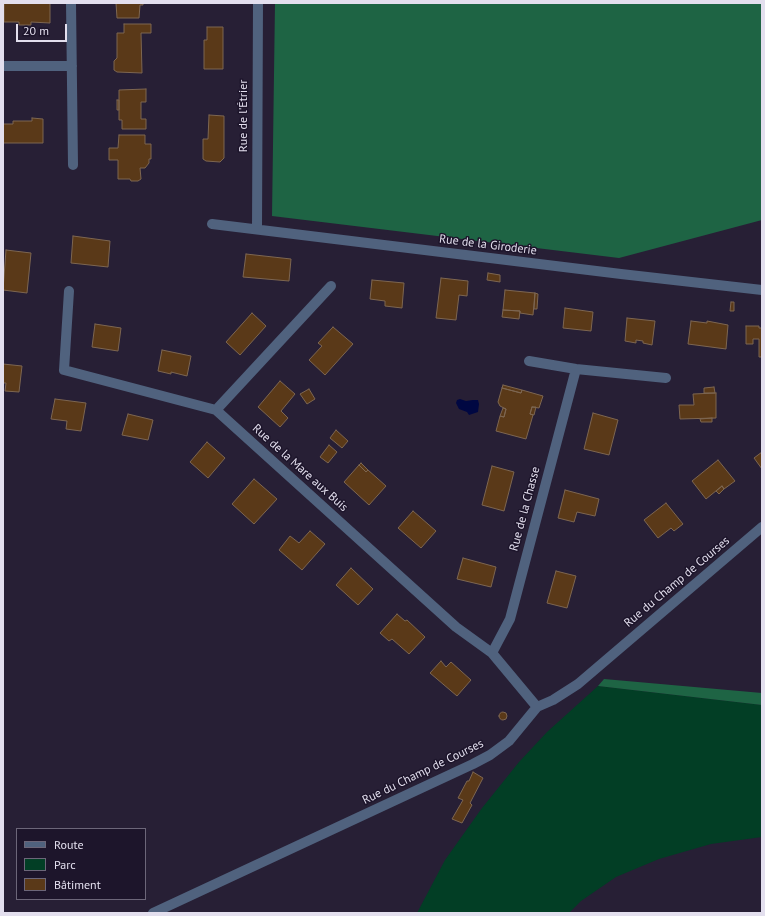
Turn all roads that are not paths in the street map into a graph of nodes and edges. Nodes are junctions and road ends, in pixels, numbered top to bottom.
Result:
1 (71, 3) edge
2 (258, 3) edge
3 (3, 66) edge
4 (72, 66) junction
5 (73, 165) dead end
6 (212, 224) dead end
7 (257, 228) junction
8 (331, 286) dead end
9 (762, 290) edge
10 (69, 291) dead end
11 (529, 361) dead end
12 (576, 369) junction
13 (666, 378) dead end
14 (216, 410) junction
15 (762, 527) edge
16 (492, 653) junction
17 (537, 707) junction
18 (153, 913) edge

1 - 4 street
2 - 7 street, Rue de l'Étrier
3 - 4 street
4 - 5 street
6 - 7 street, Rue de la Giroderie
7 - 9 street, Rue de la Giroderie
8 - 14 street
10 - 14 street, Rue de la Mare aux Buis
11 - 12 street
12 - 13 street
12 - 16 street, Rue de la Chasse
14 - 16 street, Rue de la Mare aux Buis
15 - 17 street, Rue du Champ de Courses
16 - 17 street, Rue de la Mare aux Buis
17 - 18 street, Rue du Champ de Courses

